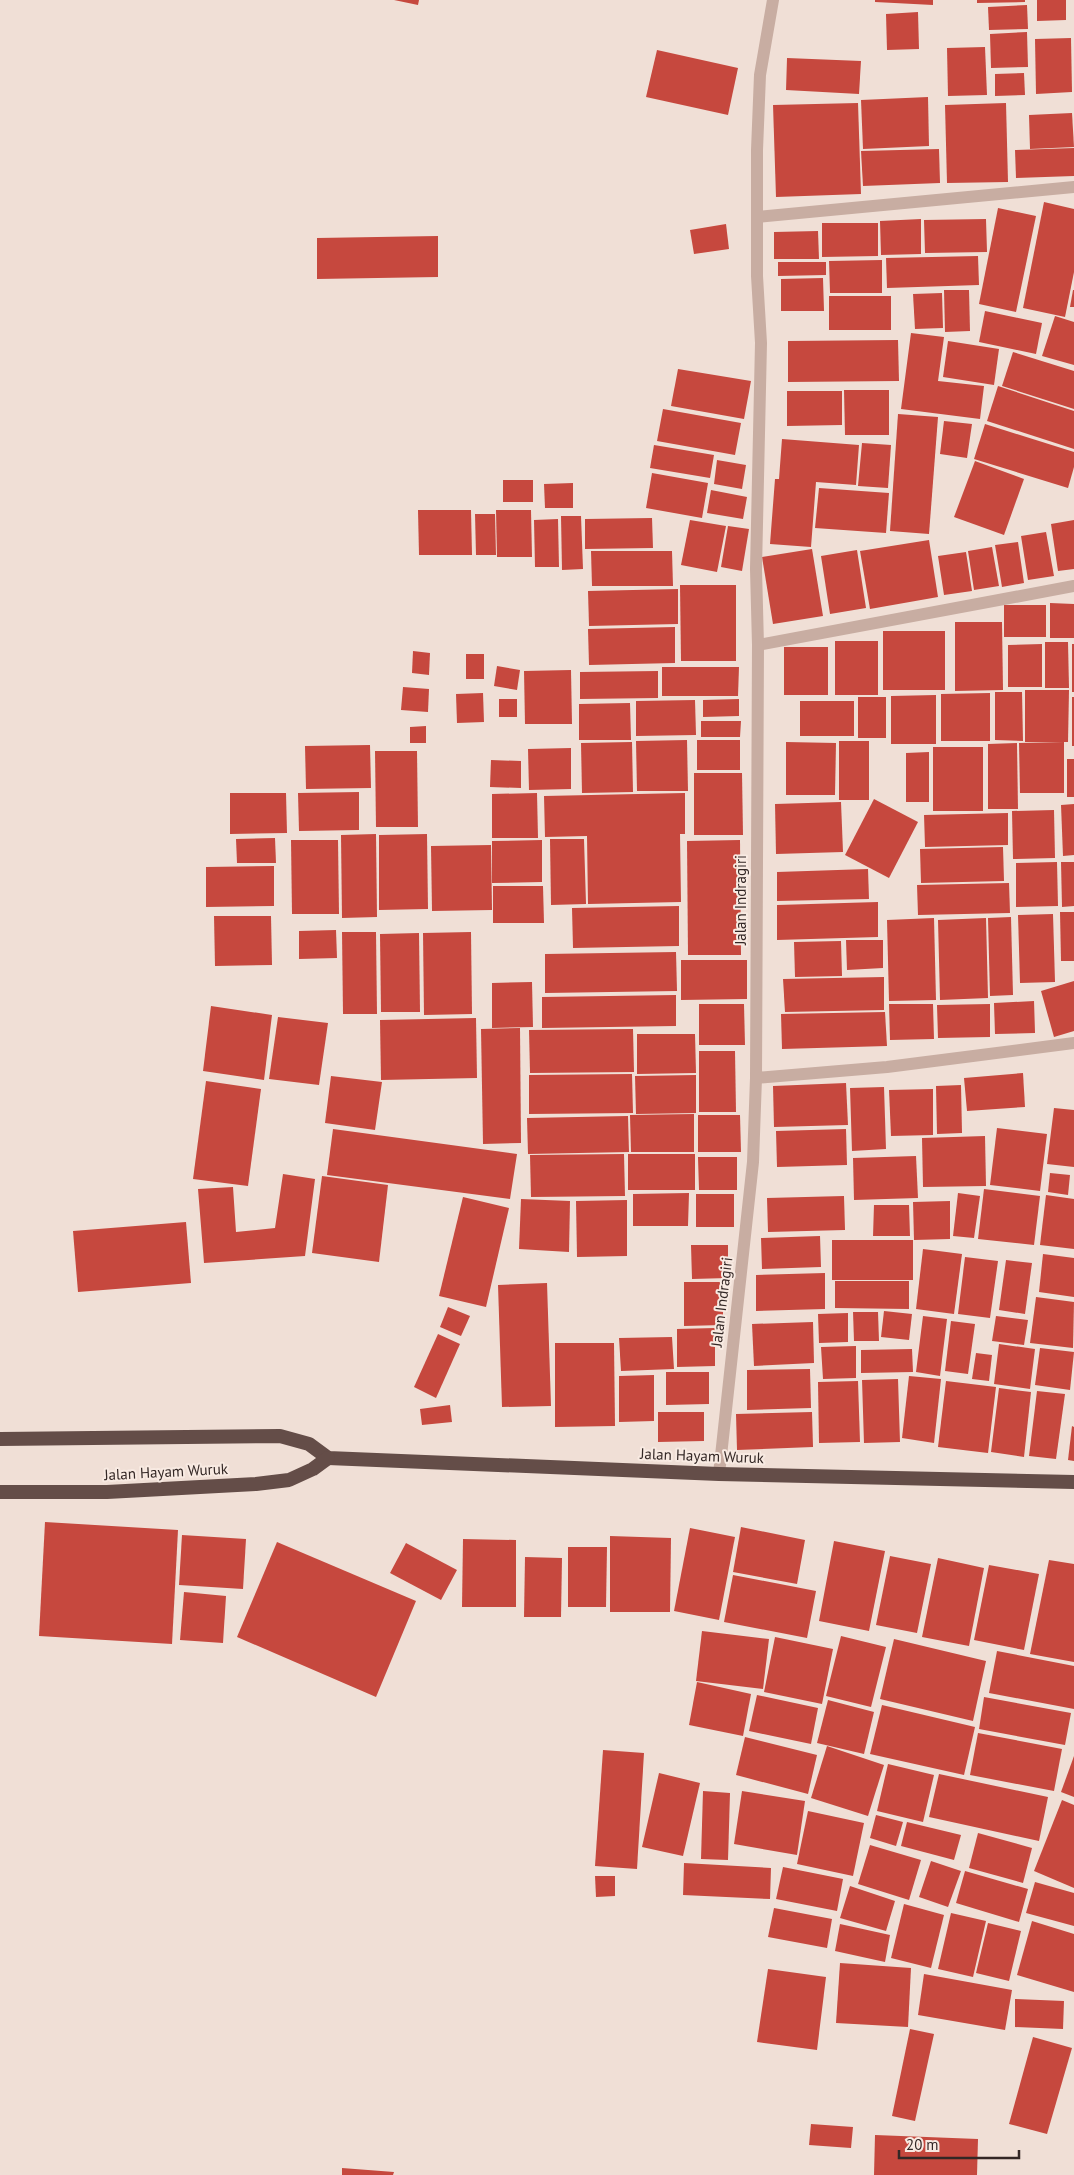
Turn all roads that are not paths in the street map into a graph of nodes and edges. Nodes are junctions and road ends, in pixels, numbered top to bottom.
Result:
1 (773, 0) edge
2 (1074, 187) edge
3 (757, 217) junction
4 (1074, 586) edge
5 (758, 645) junction
6 (1074, 1043) edge
7 (756, 1078) junction
8 (0, 1439) edge
9 (328, 1458) junction
10 (719, 1474) junction
11 (1074, 1482) edge
12 (0, 1492) edge

1 - 3 street, Jalan Indragiri
2 - 3 street
3 - 5 street, Jalan Indragiri
4 - 5 street
5 - 7 street, Jalan Indragiri
6 - 7 street
7 - 10 street, Jalan Indragiri
8 - 9 highway
9 - 10 highway, Jalan Hayam Wuruk
9 - 12 highway, Jalan Hayam Wuruk
10 - 11 highway, Jalan Hayam Wuruk

